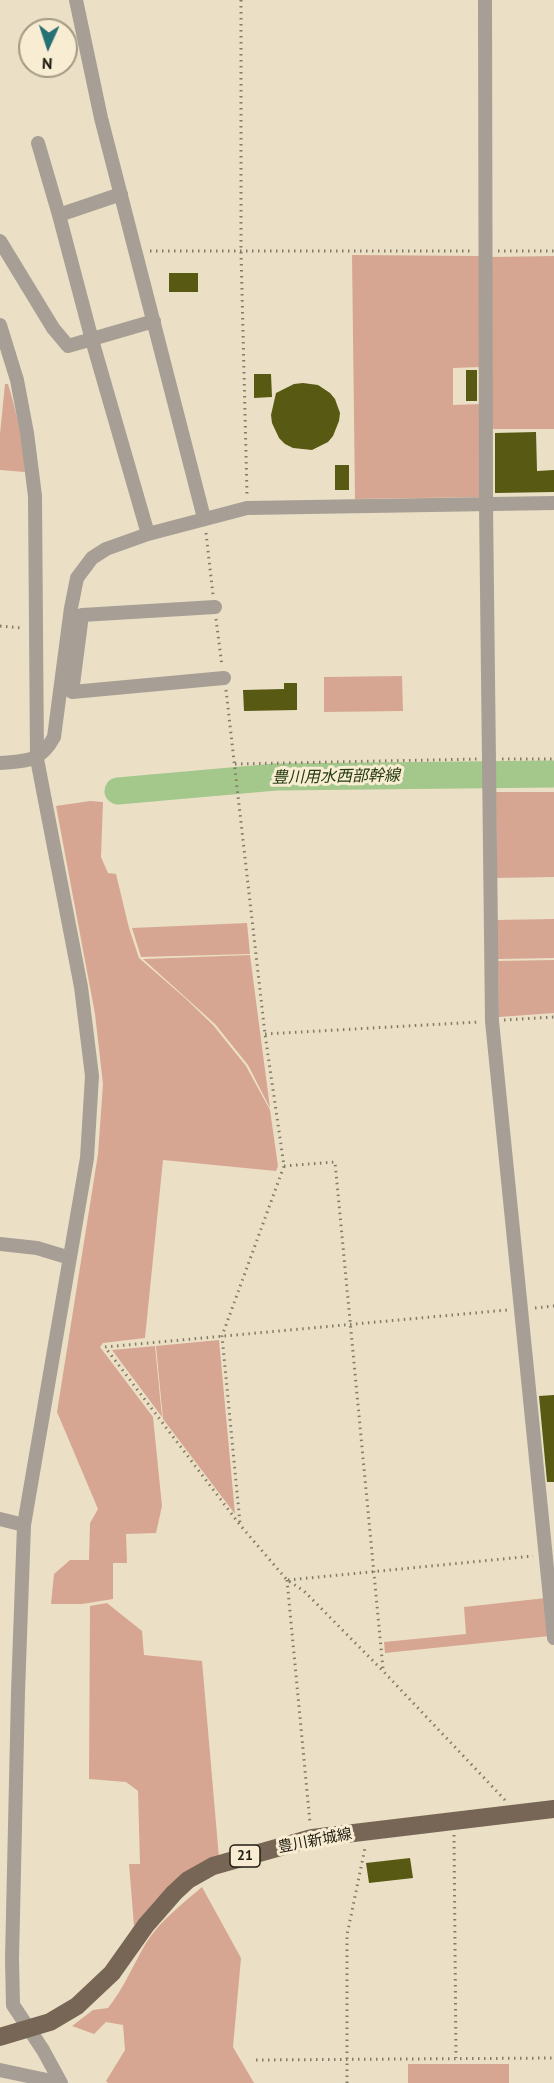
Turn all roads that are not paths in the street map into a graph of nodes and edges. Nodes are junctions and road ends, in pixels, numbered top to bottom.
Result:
1 (76, 0) edge
2 (485, 0) edge
3 (38, 143) dead end
4 (121, 195) junction
5 (59, 215) junction
6 (0, 241) edge
7 (154, 321) junction
8 (0, 325) edge
9 (92, 340) junction
10 (554, 503) edge
11 (486, 504) junction
12 (204, 518) junction
13 (148, 534) junction
14 (214, 607) road end
15 (224, 678) road end
16 (37, 759) junction
17 (0, 763) edge
18 (0, 1244) edge
19 (70, 1258) junction
20 (0, 1519) edge
21 (24, 1525) junction
22 (554, 1638) edge
23 (554, 1809) edge
24 (27, 2028) junction
25 (0, 2037) edge
26 (0, 2070) edge
27 (61, 2083) edge

1 - 4 street
2 - 11 street
3 - 5 street
4 - 5 street
4 - 7 street
5 - 9 street
6 - 9 street
7 - 9 street
7 - 12 street
8 - 16 street
9 - 13 street
10 - 11 street
11 - 12 street
11 - 22 street
12 - 13 street
13 - 16 street
14 - 15 street
16 - 17 street
16 - 19 street
18 - 19 street
19 - 21 street
20 - 21 street
21 - 24 street
23 - 24 main road, 豊川新城線 / 21
24 - 25 main road, 豊川新城線 / 21
24 - 27 street
26 - 27 street

